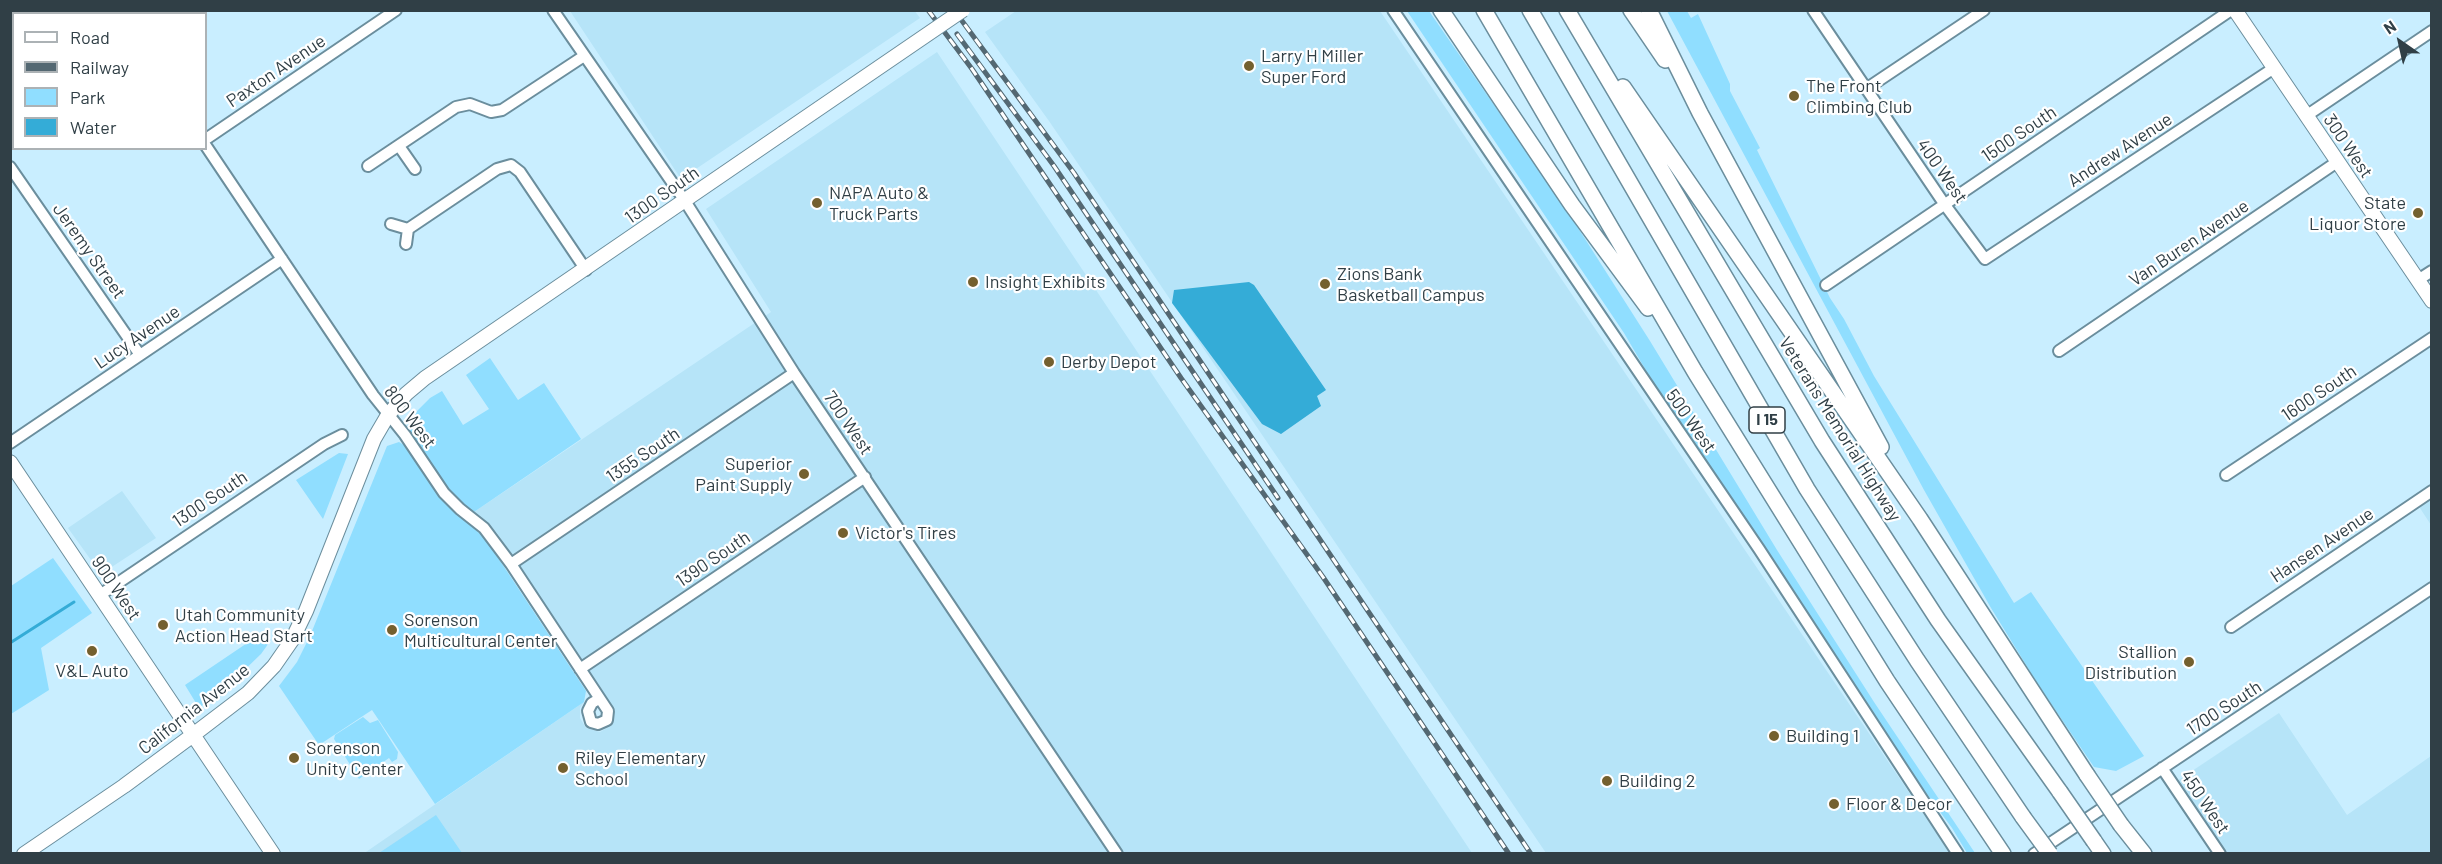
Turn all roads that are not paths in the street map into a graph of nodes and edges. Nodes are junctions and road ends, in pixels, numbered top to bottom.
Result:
1 (396, 10) edge
2 (554, 10) edge
3 (963, 10) edge
4 (1394, 10) edge
5 (1441, 10) edge
6 (1484, 10) edge
7 (1530, 10) edge
8 (1569, 10) edge
9 (1631, 10) edge
10 (1649, 10) edge
11 (1813, 10) edge
12 (1984, 10) edge
13 (2233, 10) edge
14 (2432, 32) edge
15 (584, 56) junction
16 (2274, 68) junction
17 (1866, 89) junction
18 (1700, 113) junction
19 (2306, 116) junction
20 (207, 138) edge
21 (399, 146) junction
22 (207, 147) edge
23 (2337, 162) junction
24 (368, 166) dead end
25 (10, 167) edge
26 (415, 169) dead end
27 (685, 201) junction
28 (1945, 205) junction
29 (391, 224) dead end
30 (408, 229) junction
31 (406, 244) dead end
32 (282, 259) junction
33 (1985, 259) joint
34 (586, 270) junction
35 (2432, 271) edge
36 (2418, 280) junction
37 (1826, 285) dead end
38 (2432, 301) edge
39 (2432, 338) edge
40 (2059, 351) dead end
41 (140, 355) junction
42 (1695, 372) junction
43 (794, 373) junction
44 (388, 415) junction
45 (342, 435) dead end
46 (10, 443) edge
47 (10, 462) edge
48 (2226, 475) dead end
49 (865, 477) junction
50 (2432, 491) edge
51 (1920, 519) junction
52 (511, 564) junction
53 (2432, 588) edge
54 (100, 595) junction
55 (2231, 627) dead end
56 (580, 669) junction
57 (599, 699) dead end
58 (193, 735) junction
59 (2162, 768) junction
60 (2099, 847) edge
61 (24, 854) edge
62 (273, 854) edge
63 (1117, 854) edge
64 (1958, 854) edge
65 (2003, 854) edge
66 (2034, 854) edge
67 (2050, 854) edge
68 (2144, 854) edge
69 (2220, 854) edge

1 - 20 street, Paxton Avenue
2 - 15 street, 700 West
3 - 27 main road, 1300 South, bridge
4 - 64 street, 500 West
5 - 42 highway
6 - 42 highway
7 - 67 highway, I 15, bridge
8 - 51 highway
8 - 60 highway, Veterans Memorial Highway / I 15, bridge
9 - 18 highway
10 - 18 highway
11 - 17 street, 400 West
12 - 17 street
13 - 16 main road, 300 West
13 - 28 street, 1500 South
14 - 19 street
15 - 21 street
15 - 27 street, 700 West
16 - 19 main road, 300 West
16 - 33 street, Andrew Avenue
17 - 28 street, 400 West
18 - 51 highway
19 - 23 main road, 300 West
21 - 24 street
21 - 26 street
22 - 32 street, 800 West
23 - 36 main road, 300 West
23 - 40 street, Van Buren Avenue
25 - 41 street, Jeremy Street
27 - 34 main road, 1300 South
27 - 43 street, 700 West
28 - 33 street, 400 West
28 - 37 street, 1500 South
29 - 30 street
30 - 31 street
30 - 34 street
32 - 41 street, Lucy Avenue
32 - 44 street, 800 West
34 - 44 main road, 1300 South
35 - 36 street
36 - 38 main road, 300 West
39 - 48 street, 1600 South
41 - 46 street, Lucy Avenue
42 - 65 highway
43 - 49 street, 700 West
43 - 52 street, 1355 South
44 - 52 street, 800 West
44 - 58 main road, California Avenue
45 - 54 street, 1300 South
47 - 54 main road, 900 West
49 - 56 street, 1390 South
49 - 63 street, 700 West
50 - 55 street, Hansen Avenue
51 - 68 highway, bridge
52 - 56 street, 800 West
53 - 59 street, 1700 South
54 - 58 main road, 900 West
56 - 57 street, 800 West
58 - 61 main road, California Avenue
58 - 62 main road, 900 West
59 - 66 street, 1700 South
59 - 69 street, 450 West

